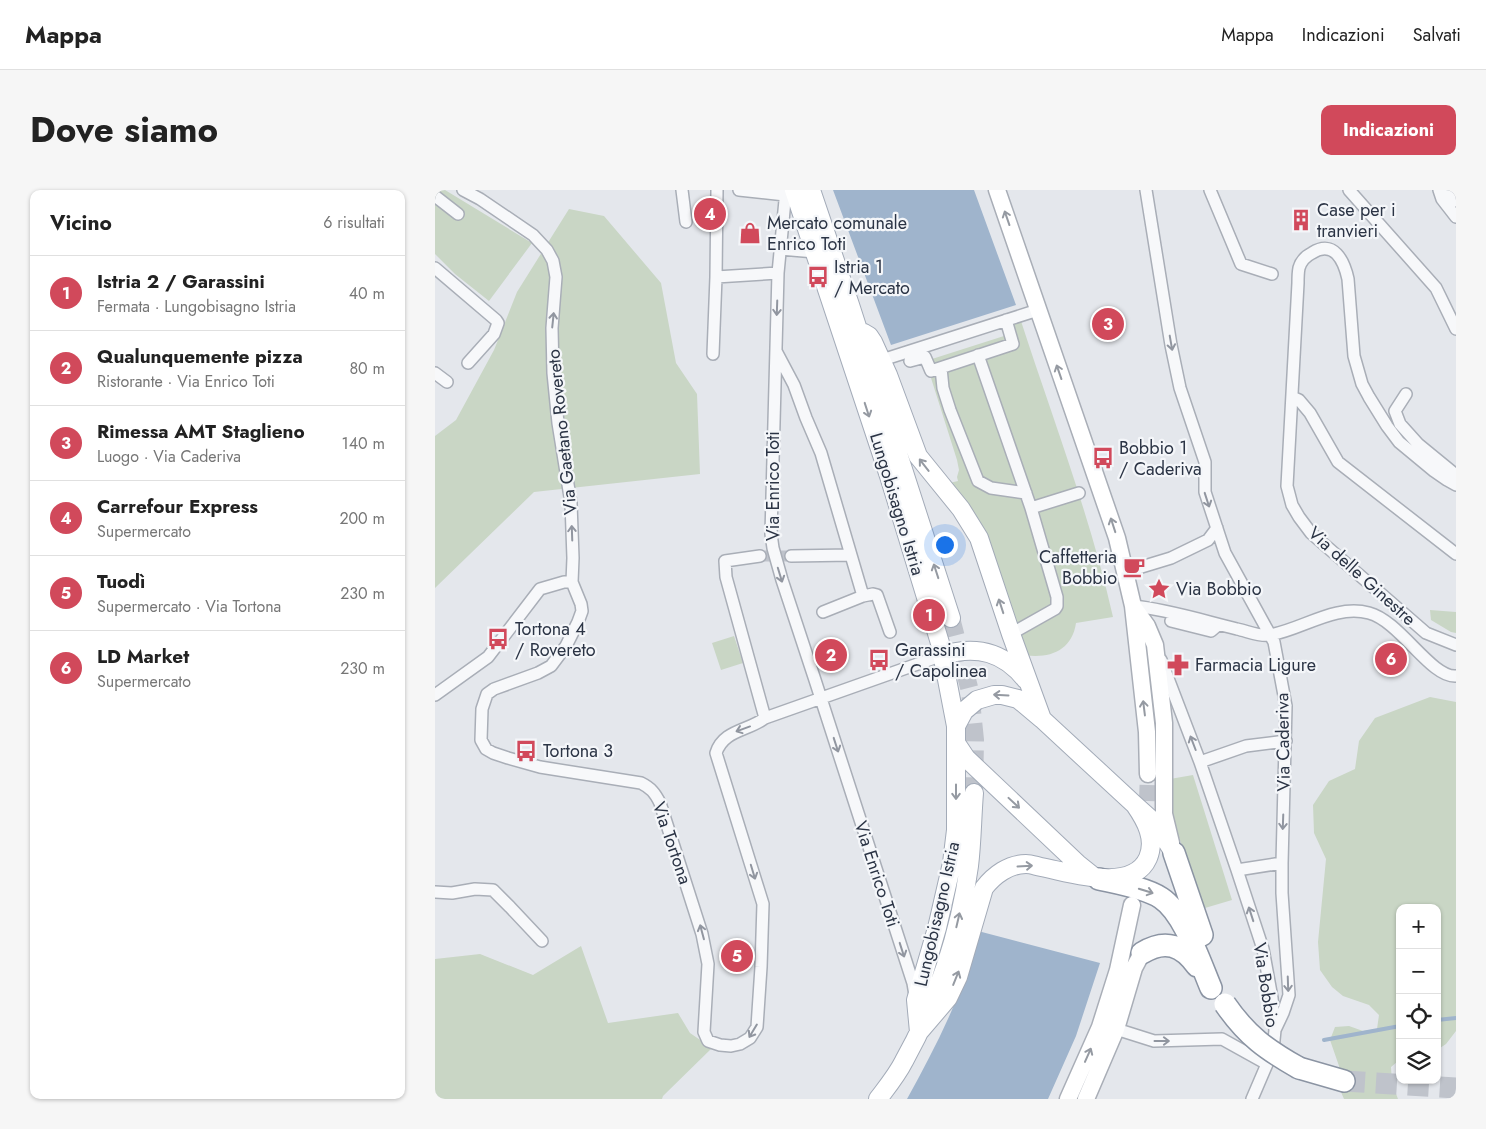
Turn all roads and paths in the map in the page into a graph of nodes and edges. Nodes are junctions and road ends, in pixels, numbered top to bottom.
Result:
1 (463, 190) edge
2 (682, 190) edge
3 (717, 190) edge
4 (739, 190) edge
5 (811, 190) edge
6 (997, 190) edge
7 (1146, 190) edge
8 (1210, 190) edge
9 (1349, 190) edge
10 (1440, 190) edge
11 (788, 192) edge
12 (482, 194) edge
13 (435, 196) edge
14 (1456, 201) edge
15 (458, 214) dead end
16 (1456, 217) edge
17 (686, 222) dead end
18 (780, 249) junction
19 (815, 252) junction
20 (435, 268) edge
21 (778, 273) junction
22 (1272, 274) dead end
23 (716, 278) junction
24 (1038, 310) junction
25 (1006, 320) junction
26 (1456, 329) edge
27 (858, 332) junction
28 (775, 349) junction
29 (713, 354) dead end
30 (978, 355) junction
31 (882, 360) junction
32 (910, 361) dead end
33 (469, 363) dead end
34 (941, 368) junction
35 (435, 373) edge
36 (447, 382) dead end
37 (1406, 394) dead end
38 (1292, 397) junction
39 (1456, 475) edge
40 (1456, 484) edge
41 (1026, 493) junction
42 (1079, 493) dead end
43 (1031, 508) junction
44 (1217, 528) junction
45 (1456, 554) edge
46 (851, 555) junction
47 (760, 556) tunnel mouth
48 (791, 556) tunnel mouth
49 (1125, 572) junction
50 (572, 582) junction
51 (863, 596) junction
52 (1133, 606) junction
53 (823, 612) dead end
54 (951, 618) tunnel mouth
55 (1171, 621) dead end
56 (1218, 625) junction
57 (890, 632) dead end
58 (1016, 632) dead end
59 (1271, 635) junction
60 (1155, 644) junction
61 (1456, 644) edge
62 (943, 655) junction
63 (1456, 676) edge
64 (1029, 685) junction
65 (435, 695) edge
66 (821, 699) junction
67 (765, 718) junction
68 (1042, 718) junction
69 (956, 735) junction
70 (1285, 741) junction
71 (1200, 762) junction
72 (1148, 774) tunnel mouth
73 (974, 793) tunnel mouth
74 (1135, 805) junction
75 (1174, 854) junction
76 (1282, 863) junction
77 (1237, 870) junction
78 (1097, 878) junction
79 (435, 892) edge
80 (1132, 906) dead end
81 (542, 942) dead end
82 (1142, 953) joint
83 (1211, 988) junction
84 (916, 1000) junction
85 (1225, 1004) junction
86 (1115, 1029) junction
87 (1275, 1030) junction
88 (919, 1032) junction
89 (1267, 1064) junction
90 (1344, 1081) tunnel mouth
91 (878, 1099) edge
92 (1068, 1099) edge
93 (1086, 1099) edge
94 (1252, 1099) edge

1 - 12 street, Via Gaetano Rovereto
2 - 17 street
3 - 23 street
4 - 11 street
5 - 27 main road
24 -> 6 main road
7 -> 44 street, Via Caderiva
8 - 22 street
9 - 26 street
10 - 14 street
10 - 16 street
11 - 18 street, Via Enrico Toti
11 - 19 main road, Lungobisagno Istria
50 -> 12 street, Via Gaetano Rovereto
13 - 15 street
18 - 19 street
18 - 21 street, Via Enrico Toti
19 -> 62 main road, Lungobisagno Istria
20 - 33 street
21 - 23 street
21 -> 28 street, Via Enrico Toti
23 - 29 street
24 - 25 street
49 -> 24 main road
25 - 30 street
25 - 31 street
27 - 31 main road
54 -> 27 main road, Lungobisagno Istria
28 - 46 street
28 -> 66 street, Via Enrico Toti
30 - 34 street
30 - 41 street
64 -> 31 main road
32 - 34 street
34 - 41 street
35 - 36 street
37 - 39 street
38 - 40 street, Via delle Ginestre
38 - 45 street
38 - 61 street, Via delle Ginestre
41 - 43 street
42 - 43 street
43 - 58 street
44 - 49 street
44 - 59 street, Via Caderiva
46 - 48 street
46 - 51 street
47 - 67 street
49 - 52 main road
50 - 65 street
67 -> 50 street, Via Tortona
51 - 53 street
51 - 57 street
52 - 56 street
52 - 60 main road
72 -> 52 main road
55 - 56 street
56 - 59 street
59 - 63 street, Via delle Ginestre
59 - 70 street, Via Caderiva
71 -> 60 street, Via Bobbio
60 - 75 main road
62 - 64 main road
62 - 66 street, Via Tortona
62 - 69 main road, Lungobisagno Istria
64 - 68 main road
66 - 67 street, Via Tortona
66 -> 84 street, Via Enrico Toti
68 -> 69 main road
68 - 74 main road
69 -> 78 main road
69 -> 84 main road, Lungobisagno Istria
70 - 71 street
70 -> 76 street, Via Caderiva
71 - 77 street, Via Bobbio
88 -> 73 main road, Lungobisagno Istria
74 - 75 main road
74 - 78 main road
75 - 85 highway
76 - 77 street
76 -> 87 street, Via Caderiva
87 -> 77 street, Via Bobbio
78 -> 83 highway
88 -> 78 main road
79 - 81 street
92 -> 80 main road
82 - 83 highway
82 - 86 main road
83 - 85 highway
84 - 88 main road, Lungobisagno Istria
85 - 90 highway, bridge
86 -> 89 street
86 - 93 main road
87 - 89 street, Via Bobbio
88 - 91 main road, Lungobisagno Istria
89 - 94 street, Via Bobbio

